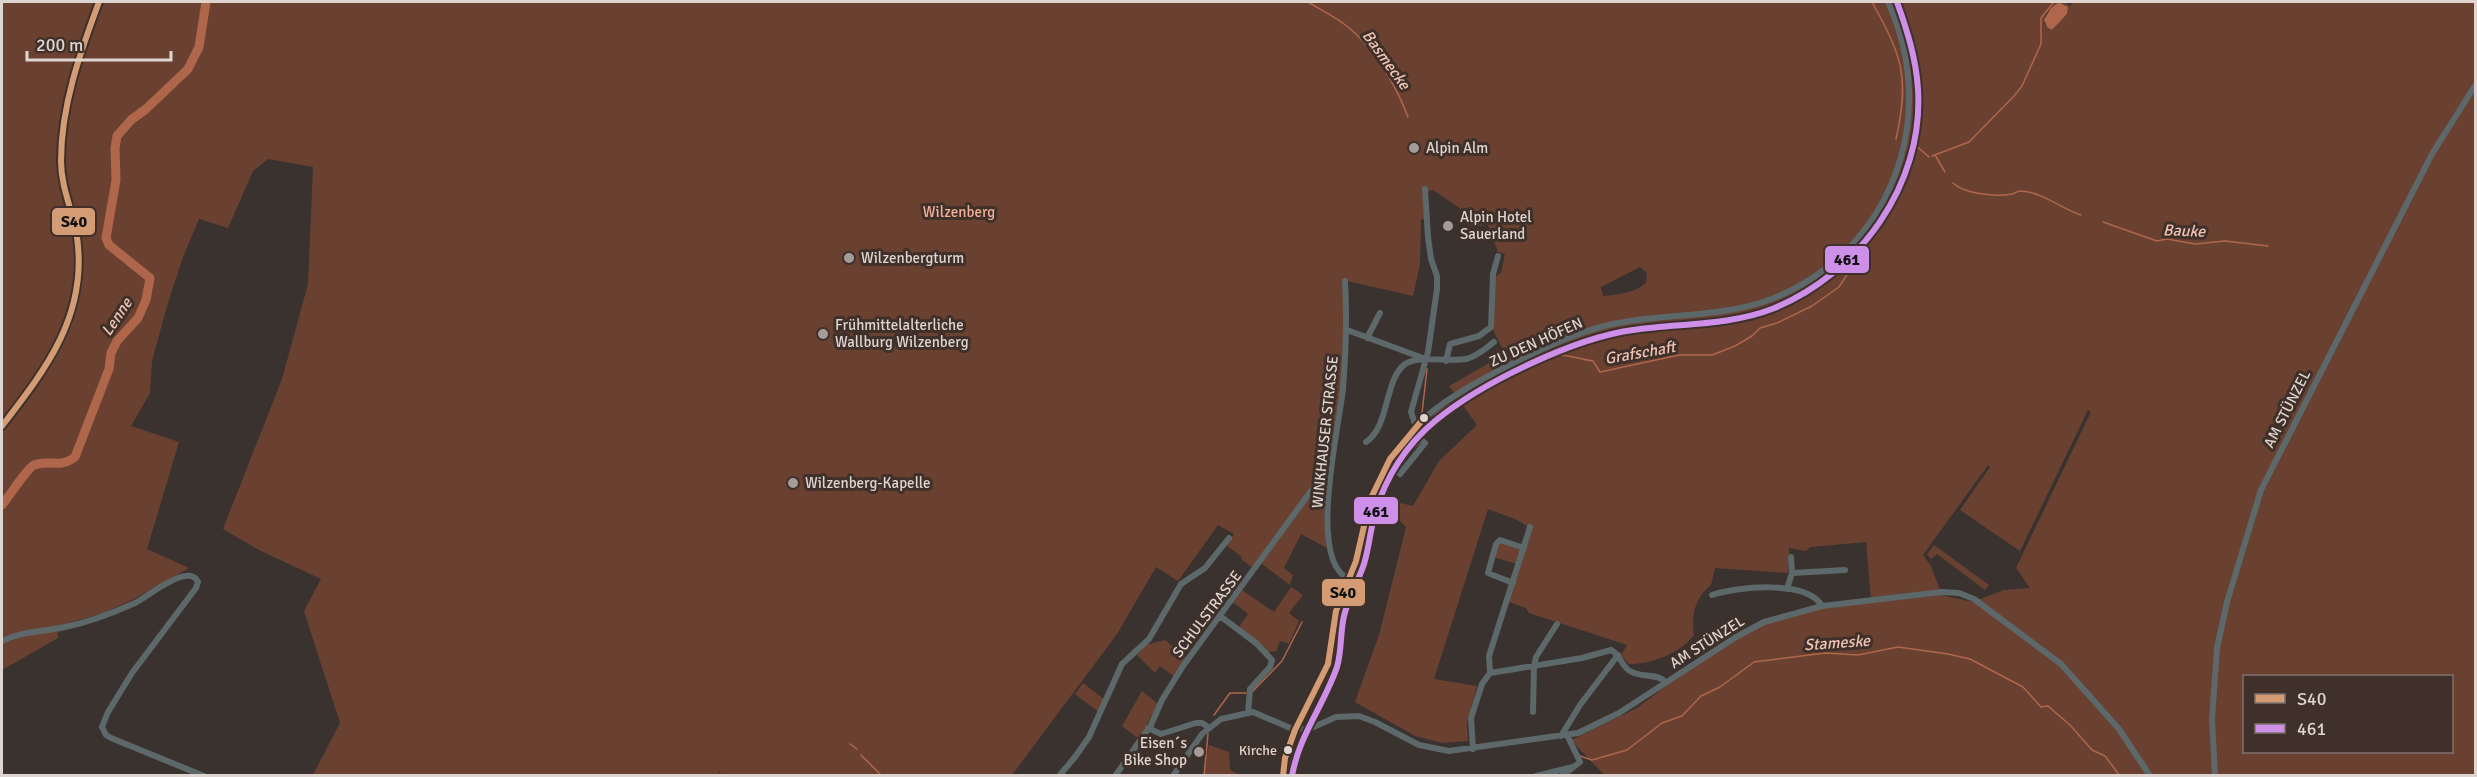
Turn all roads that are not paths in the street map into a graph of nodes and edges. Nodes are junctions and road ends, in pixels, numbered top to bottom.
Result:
1 (99, 2) edge
2 (1888, 2) edge
3 (2475, 84) edge
4 (1425, 189) dead end
5 (1498, 256) dead end
6 (1345, 281) dead end
7 (1380, 313) dead end
8 (1347, 330) junction
9 (1367, 338) junction
10 (1494, 342) dead end
11 (1426, 360) junction
12 (1446, 361) junction
13 (2, 426) edge
14 (1413, 429) junction
15 (1366, 442) dead end
16 (1400, 474) dead end
17 (1329, 476) junction
18 (1530, 527) dead end
19 (1229, 538) dead end
20 (1524, 548) junction
21 (1791, 556) dead end
22 (1845, 570) dead end
23 (1792, 573) junction
24 (1349, 579) junction
25 (1513, 583) junction
26 (1787, 589) junction
27 (1712, 595) dead end
28 (1822, 606) junction
29 (1220, 616) junction
30 (1557, 624) dead end
31 (2, 641) edge
32 (1618, 655) junction
33 (1534, 666) junction
34 (1490, 673) junction
35 (1666, 682) junction
36 (1533, 712) dead end
37 (1248, 713) junction
38 (1208, 727) junction
39 (1149, 728) junction
40 (1295, 729) junction
41 (1307, 730) junction
42 (1564, 735) junction
43 (1473, 749) junction
44 (1575, 766) junction
45 (204, 776) edge
46 (1059, 776) edge
47 (1115, 776) edge
48 (1173, 776) edge
49 (1283, 776) edge
50 (1290, 776) edge
51 (1536, 776) edge
52 (1562, 776) edge
53 (2150, 776) edge
54 (2215, 776) edge

1 - 13 main road
2 - 14 street, ZU DEN HÖFEN
3 - 54 street, AM STÜNZEL
4 - 11 street
5 - 12 street
6 - 8 street, WINKHAUSER STRASSE
7 - 9 street
8 - 9 street
8 - 17 street, WINKHAUSER STRASSE
9 - 11 street
10 - 12 street
11 - 12 street
11 - 14 street
11 - 15 street
14 - 16 street
14 - 24 street, ZU DEN HÖFEN
17 - 24 street, WINKHAUSER STRASSE
17 - 29 street, SCHULSTRASSE
18 - 20 street
19 - 46 street
20 - 25 street
20 - 25 street
21 - 23 street
22 - 23 street
23 - 26 street
24 - 40 street, ZU DEN HÖFEN
25 - 34 street
26 - 27 street
26 - 28 street
28 - 35 street, AM STÜNZEL
28 - 53 street, AM STÜNZEL
29 - 37 street
29 - 39 street, SCHULSTRASSE
30 - 33 street
31 - 45 street
32 - 33 street
32 - 35 street
32 - 42 street
33 - 34 street
33 - 36 street
34 - 43 street
35 - 42 street, AM STÜNZEL
37 - 38 street
37 - 40 street
38 - 39 street
38 - 48 street
39 - 47 street, SCHULSTRASSE
40 - 41 street
40 - 49 street, ZU DEN HÖFEN
41 - 43 street, AM STÜNZEL
41 - 50 street
42 - 43 street, AM STÜNZEL
42 - 44 street
44 - 51 street
44 - 52 street

